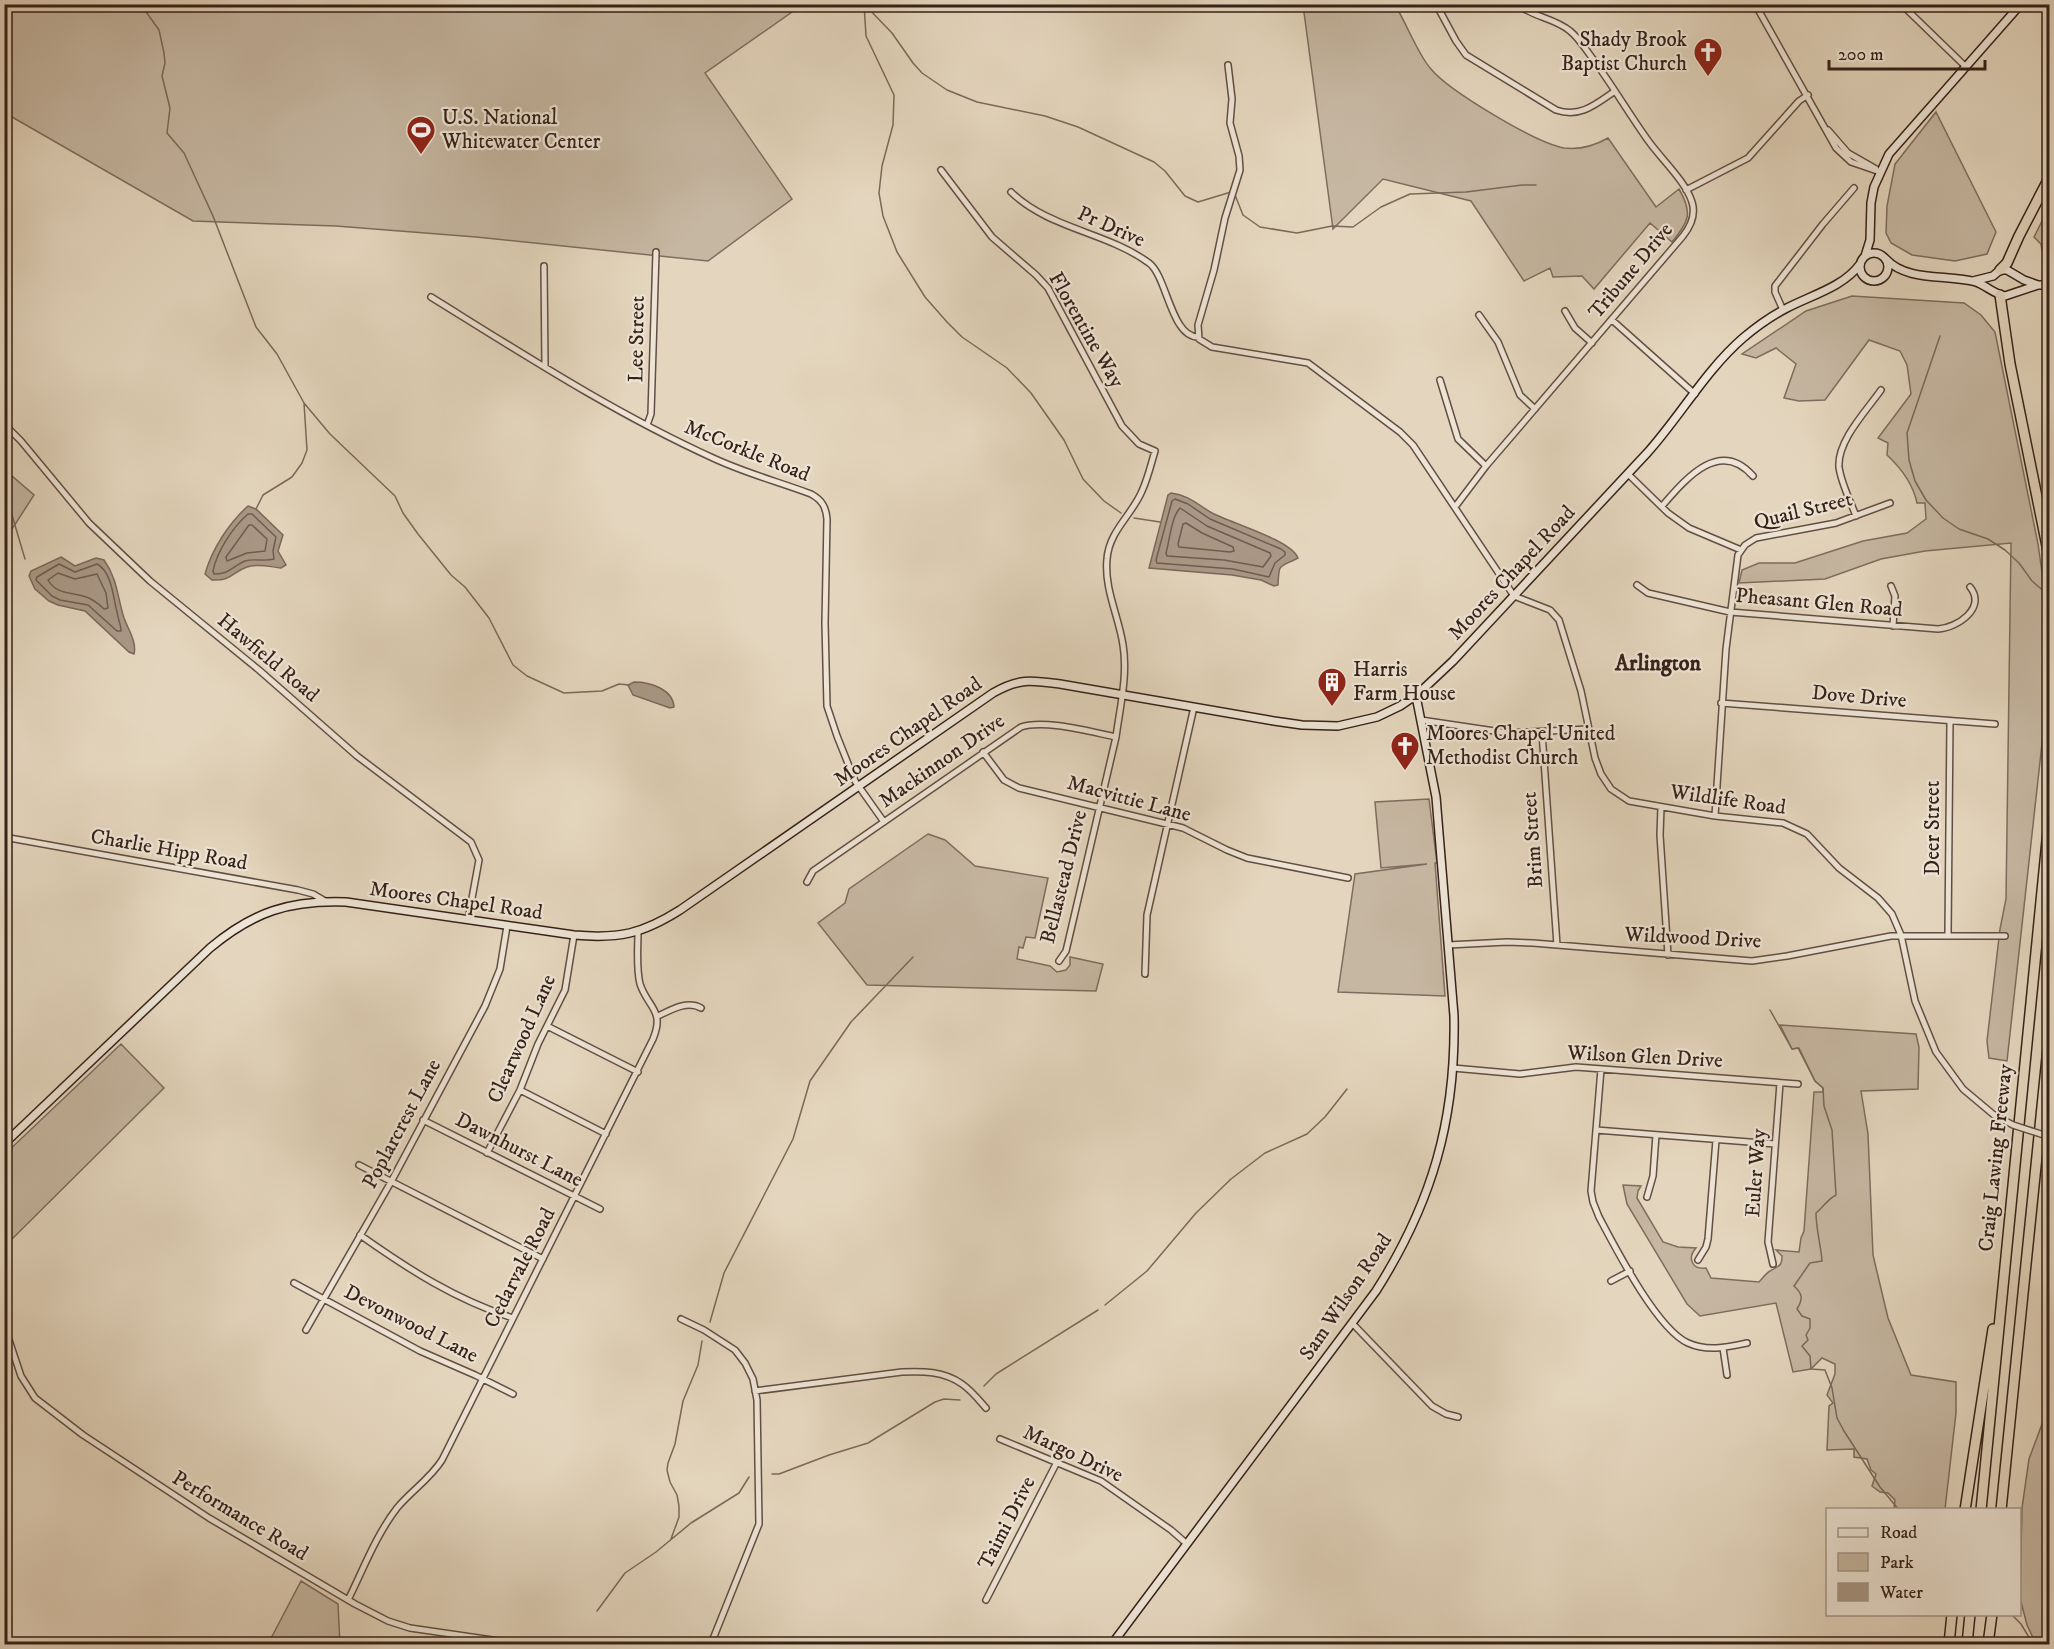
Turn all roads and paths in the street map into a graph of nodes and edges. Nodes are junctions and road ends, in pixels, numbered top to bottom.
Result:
1 (1436, 4) edge
2 (1517, 4) edge
3 (1755, 4) edge
4 (1901, 4) edge
5 (2021, 4) edge
6 (1228, 64) dead end
7 (1965, 66) junction
8 (1615, 91) junction
9 (1808, 95) junction
10 (941, 170) dead end
11 (1880, 172) junction
12 (2049, 176) edge
13 (1854, 188) dead end
14 (1686, 190) junction
15 (1011, 192) dead end
16 (1870, 240) junction
17 (656, 252) dead end
18 (1865, 256) junction
19 (1884, 257) junction
20 (1860, 264) junction
21 (544, 266) dead end
22 (1905, 272) junction
23 (1997, 273) junction
24 (1847, 277) junction
25 (1885, 277) junction
26 (1867, 280) junction
27 (1972, 281) junction
28 (2038, 285) junction
29 (2049, 285) edge
30 (1997, 293) junction
31 (431, 297) dead end
32 (1783, 310) junction
33 (1565, 311) dead end
34 (1479, 315) dead end
35 (1612, 320) junction
36 (1198, 337) junction
37 (1592, 343) junction
38 (545, 368) junction
39 (1440, 380) dead end
40 (1881, 390) dead end
41 (1695, 394) junction
42 (1534, 409) junction
43 (4, 424) edge
44 (647, 425) junction
45 (1155, 451) joint
46 (1486, 466) junction
47 (1628, 474) junction
48 (1753, 476) dead end
49 (1890, 503) dead end
50 (1662, 506) junction
51 (1455, 507) junction
52 (1856, 516) junction
53 (1741, 550) junction
54 (2049, 561) edge
55 (1637, 585) dead end
56 (1891, 586) dead end
57 (1970, 587) dead end
58 (1514, 596) junction
59 (1730, 612) junction
60 (1893, 626) junction
61 (1122, 694) junction
62 (1416, 696) junction
63 (1721, 703) junction
64 (1194, 707) junction
65 (1421, 720) junction
66 (1950, 721) junction
67 (1995, 724) dead end
68 (1588, 729) junction
69 (1542, 732) junction
70 (1116, 737) junction
71 (983, 752) junction
72 (858, 787) junction
73 (1099, 807) junction
74 (1661, 807) junction
75 (2049, 810) edge
76 (1715, 816) junction
77 (884, 822) junction
78 (1168, 824) junction
79 (4, 837) edge
80 (1348, 879) dead end
81 (807, 882) dead end
82 (324, 901) junction
83 (468, 920) junction
84 (507, 926) junction
85 (638, 932) junction
86 (574, 935) junction
87 (1901, 935) junction
88 (1948, 935) junction
89 (2005, 936) dead end
90 (1448, 945) junction
91 (1557, 945) junction
92 (1668, 955) junction
93 (1059, 961) dead end
94 (1145, 974) dead end
95 (701, 1008) dead end
96 (658, 1016) junction
97 (547, 1026) junction
98 (2049, 1028) edge
99 (1454, 1068) junction
100 (1601, 1069) junction
101 (638, 1072) junction
102 (1780, 1083) junction
103 (1798, 1084) dead end
104 (520, 1090) junction
105 (423, 1120) junction
106 (1596, 1130) junction
107 (606, 1134) junction
108 (1656, 1135) junction
109 (2049, 1137) edge
110 (1716, 1140) junction
111 (4, 1144) edge
112 (1775, 1144) junction
113 (488, 1153) junction
114 (359, 1165) dead end
115 (391, 1182) junction
116 (575, 1196) junction
117 (1647, 1197) dead end
118 (600, 1209) dead end
119 (360, 1235) junction
120 (2005, 1252) junction
121 (543, 1259) junction
122 (1698, 1260) dead end
123 (1773, 1264) dead end
124 (1630, 1271) junction
125 (1611, 1281) dead end
126 (294, 1283) dead end
127 (325, 1299) junction
128 (513, 1318) junction
129 (681, 1319) dead end
130 (1352, 1323) junction
131 (4, 1325) edge
132 (306, 1330) dead end
133 (1747, 1343) dead end
134 (1723, 1348) junction
135 (1727, 1375) dead end
136 (482, 1378) junction
137 (755, 1391) junction
138 (513, 1394) dead end
139 (986, 1408) dead end
140 (1458, 1417) dead end
141 (1000, 1439) dead end
142 (1057, 1462) junction
143 (1965, 1508) edge
144 (1981, 1508) edge
145 (2001, 1508) edge
146 (1187, 1544) junction
147 (348, 1600) junction
148 (986, 1600) dead end
149 (1952, 1616) edge
150 (1970, 1616) edge
151 (1992, 1616) edge
152 (520, 1644) edge
153 (711, 1644) edge
154 (1112, 1644) edge
155 (1949, 1644) edge
156 (1967, 1644) edge
157 (1988, 1644) edge

1 - 8 street
2 - 8 street, Tribune Drive
3 - 9 street
4 - 7 street
5 - 7 main road
6 - 36 street
7 - 11 main road
8 - 14 street, Tribune Drive
9 - 11 street
9 - 14 street
10 - 45 street, Florentine Way
11 - 16 main road
12 - 23 highway
13 - 32 street
14 - 35 street, Tribune Drive
15 - 36 street, Pr Drive
16 - 18 main road
16 - 19 main road
17 - 44 street, Lee Street
18 - 19 main road
18 - 20 main road
19 - 22 main road
19 - 25 main road
20 - 24 main road, Moores Chapel Road
20 - 26 main road
21 - 38 street
22 - 25 main road
22 - 27 main road
23 - 27 main road
23 - 28 main road
23 - 30 main road
24 - 26 main road
24 - 32 main road, Moores Chapel Road
25 - 26 main road
27 - 30 main road
28 - 29 main road
28 - 30 main road
30 - 54 highway
31 - 38 street, McCorkle Road
32 - 41 main road, Moores Chapel Road
33 - 37 street
34 - 42 street
35 - 37 street, Tribune Drive
35 - 41 street
36 - 51 street, Pr Drive
37 - 42 street, Tribune Drive
38 - 44 street, McCorkle Road
39 - 46 street
40 - 52 street
41 - 47 main road, Moores Chapel Road
42 - 46 street, Tribune Drive
43 - 83 street, Hawfield Road
44 - 72 street, McCorkle Road
45 - 61 street, Bellastead Drive
46 - 51 street, Tribune Drive
47 - 50 street
47 - 58 main road, Moores Chapel Road
48 - 50 street
49 - 52 street, Quail Street
50 - 53 street
51 - 58 street, Pr Drive
52 - 53 street, Quail Street
53 - 59 street, Quail Street
55 - 59 street, Pheasant Glen Road
56 - 60 street
57 - 60 street, Pheasant Glen Road
58 - 62 main road, Moores Chapel Road
58 - 68 street, Wildlife Road
59 - 60 street, Pheasant Glen Road
59 - 63 street, Quail Street
61 - 64 main road, Moores Chapel Road
61 - 70 street, Bellastead Drive
61 - 72 main road, Moores Chapel Road
62 - 64 main road, Moores Chapel Road
62 - 65 main road, Sam Wilson Road
63 - 66 street, Dove Drive
63 - 76 street, Quail Street
64 - 78 street
65 - 69 street
65 - 90 main road, Sam Wilson Road
66 - 67 street, Dove Drive
66 - 88 street, Deer Street
68 - 69 street
68 - 74 street, Wildlife Road
69 - 91 street, Brim Street
70 - 71 street, Mackinnon Drive
70 - 73 street, Bellastead Drive
71 - 73 street, Macvittie Lane
71 - 77 street, Mackinnon Drive
72 - 77 street, McCorkle Road
72 - 85 main road, Moores Chapel Road
73 - 78 street, Macvittie Lane
73 - 93 street, Bellastead Drive
74 - 76 street, Wildlife Road
74 - 92 street
75 - 120 highway, Craig Lawing Freeway
76 - 87 street, Wildlife Road
77 - 81 street, Mackinnon Drive
78 - 80 street, Macvittie Lane
78 - 94 street
79 - 82 street, Charlie Hipp Road
82 - 83 main road, Moores Chapel Road
82 - 111 main road, Moores Chapel Road
83 - 84 main road, Moores Chapel Road
84 - 86 main road, Moores Chapel Road
84 - 105 street, Poplarcrest Lane
85 - 86 main road, Moores Chapel Road
85 - 96 street
86 - 97 street, Clearwood Lane
87 - 88 street, Wildwood Drive
87 - 92 street, Wildwood Drive
87 - 109 street, Wildlife Road, bridge
88 - 89 street, Wildwood Drive
90 - 91 street, Wildwood Drive
90 - 99 main road, Sam Wilson Road
91 - 92 street, Wildwood Drive
95 - 96 street
96 - 101 street, Cedarvale Road
97 - 101 street
97 - 104 street, Clearwood Lane
98 - 145 highway, Craig Lawing Freeway
99 - 100 street, Wilson Glen Drive
99 - 130 main road, Sam Wilson Road
100 - 102 street, Wilson Glen Drive
100 - 106 street
101 - 107 street, Cedarvale Road
102 - 103 street, Wilson Glen Drive
102 - 112 street, Euler Way
104 - 107 street
104 - 113 street, Clearwood Lane
105 - 113 street, Dawnhurst Lane
105 - 115 street, Poplarcrest Lane
106 - 108 street
106 - 124 street
107 - 116 street, Cedarvale Road
108 - 110 street
108 - 117 street
110 - 112 street
110 - 122 street
112 - 123 street, Euler Way
113 - 116 street, Dawnhurst Lane
114 - 115 street
115 - 119 street, Poplarcrest Lane
115 - 121 street
116 - 118 street, Dawnhurst Lane
116 - 121 street, Cedarvale Road
119 - 127 street, Poplarcrest Lane
119 - 128 street
120 - 143 highway
120 - 144 highway, Craig Lawing Freeway
121 - 128 street, Cedarvale Road
124 - 125 street
124 - 134 street
126 - 127 street, Devonwood Lane
127 - 132 street, Poplarcrest Lane
127 - 136 street, Devonwood Lane
128 - 136 street, Cedarvale Road
129 - 137 street
130 - 140 street
130 - 146 main road, Sam Wilson Road
131 - 147 street, Performance Road
133 - 134 street
134 - 135 street
136 - 138 street, Devonwood Lane
136 - 147 street, Cedarvale Road
137 - 139 street
137 - 153 street
141 - 142 street, Margo Drive
142 - 146 street, Margo Drive
142 - 148 street, Taimi Drive
146 - 154 main road, Sam Wilson Road
147 - 152 street, Performance Road
149 - 155 highway
150 - 156 highway
151 - 157 highway

